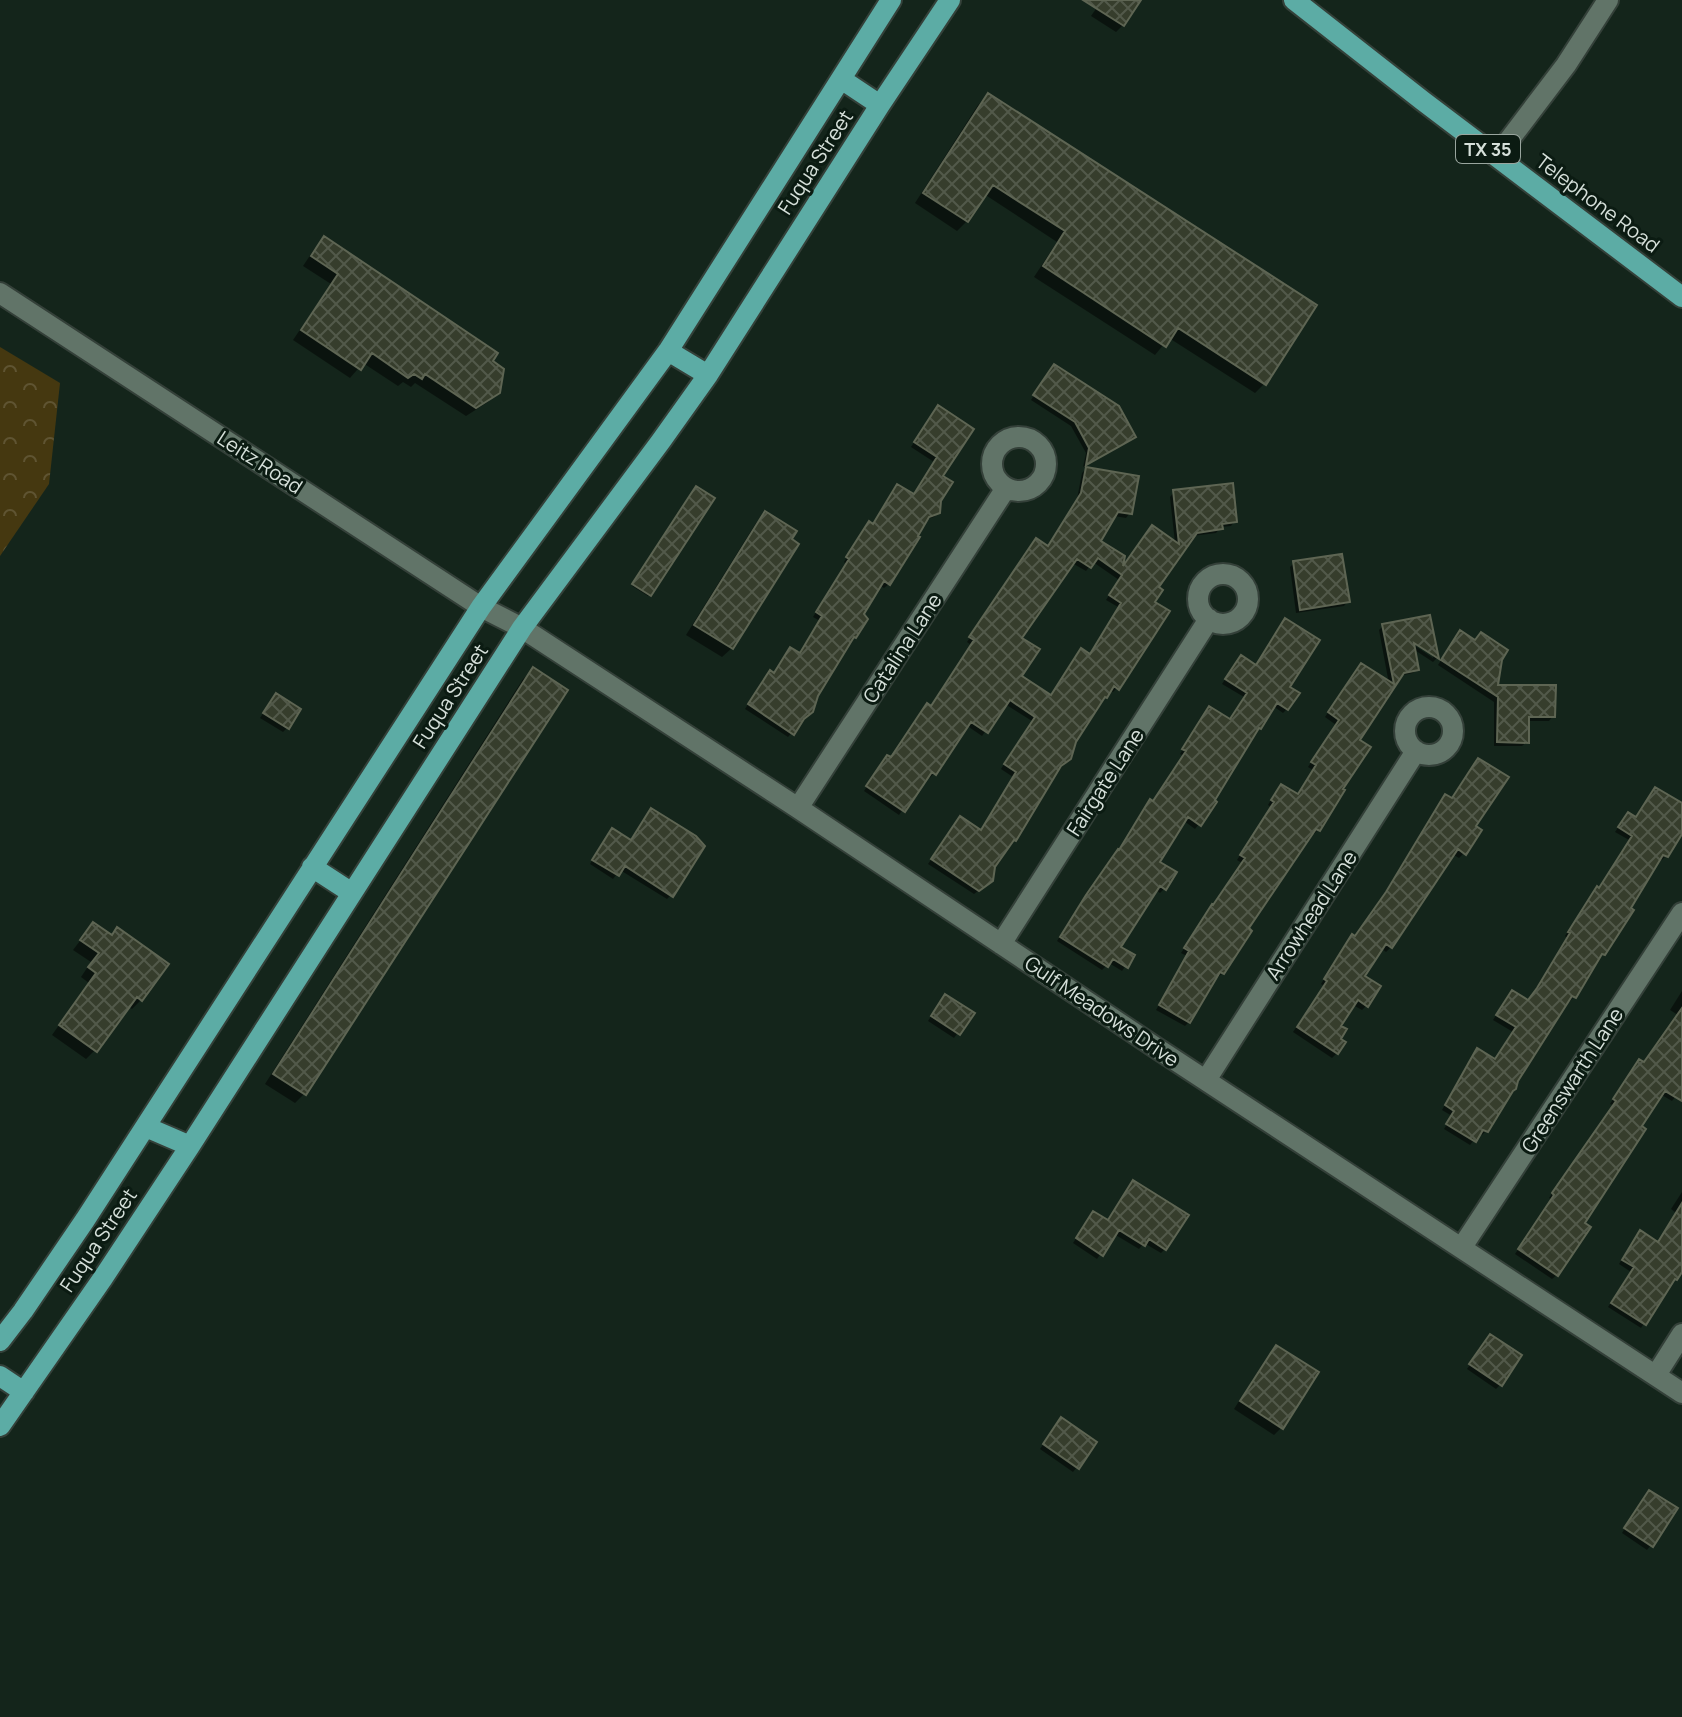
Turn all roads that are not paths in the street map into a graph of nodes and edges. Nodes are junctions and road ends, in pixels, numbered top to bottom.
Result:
1 (891, 0) edge
2 (950, 0) edge
3 (1294, 0) edge
4 (1608, 0) edge
5 (841, 79) junction
6 (880, 105) junction
7 (1497, 156) junction
8 (1680, 292) edge
9 (0, 293) edge
10 (668, 351) junction
11 (708, 375) junction
12 (1006, 488) dead end
13 (481, 607) junction
14 (1209, 619) dead end
15 (522, 628) junction
16 (1416, 751) dead end
17 (798, 808) junction
18 (312, 867) junction
19 (352, 893) junction
20 (1682, 913) edge
21 (1001, 944) junction
22 (1206, 1080) junction
23 (146, 1127) junction
24 (190, 1146) junction
25 (1462, 1247) junction
26 (1682, 1334) edge
27 (0, 1341) edge
28 (1656, 1375) junction
29 (0, 1376) edge
30 (24, 1392) junction
31 (1682, 1393) edge
32 (0, 1426) edge

1 - 5 main road, Fuqua Street
2 - 6 main road, Fuqua Street
3 - 7 main road, Telephone Road / TX 35
4 - 7 street
5 - 6 main road
5 - 10 main road, Fuqua Street
6 - 11 main road, Fuqua Street
7 - 8 main road, Telephone Road / TX 35
9 - 13 street, Leitz Road
10 - 11 main road
10 - 13 main road, Fuqua Street
11 - 15 main road, Fuqua Street
12 - 17 street, Catalina Lane
13 - 15 street, Leitz Road
13 - 18 main road, Fuqua Street
14 - 21 street, Fairgate Lane
15 - 17 street, Gulf Meadows Drive
15 - 19 main road, Fuqua Street
16 - 22 street, Arrowhead Lane
17 - 21 street, Gulf Meadows Drive
18 - 19 main road
18 - 23 main road, Fuqua Street
19 - 24 main road, Fuqua Street
20 - 25 street, Greenswarth Lane
21 - 22 street, Gulf Meadows Drive
22 - 25 street, Gulf Meadows Drive
23 - 24 main road
23 - 27 main road, Fuqua Street
24 - 30 main road, Fuqua Street
25 - 28 street, Gulf Meadows Drive
26 - 28 street
28 - 31 street, Gulf Meadows Drive
29 - 30 main road
30 - 32 main road, Fuqua Street

